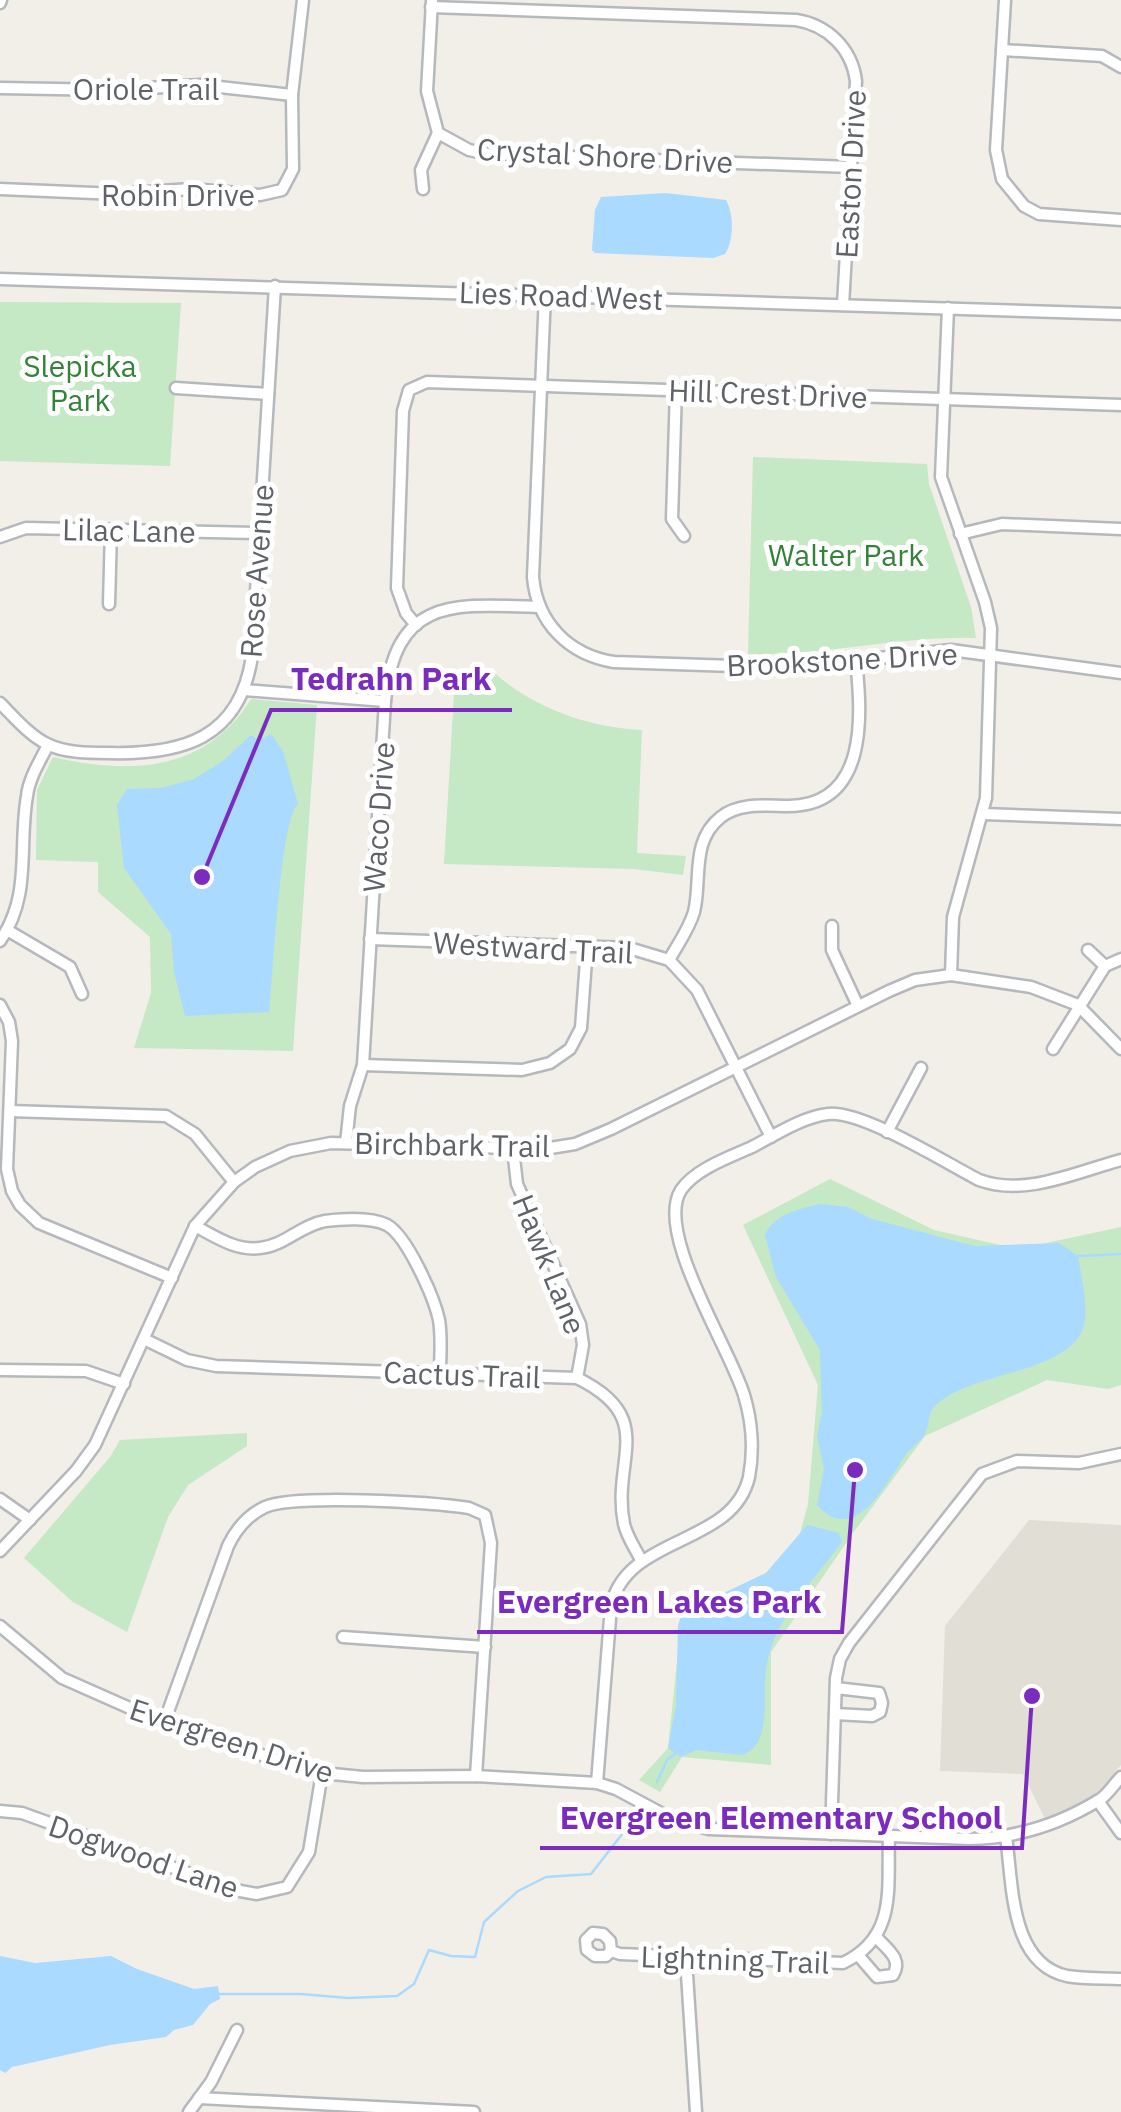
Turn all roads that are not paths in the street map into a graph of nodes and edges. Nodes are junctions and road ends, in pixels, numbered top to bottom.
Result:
1 (303, 0) edge
2 (1005, 0) edge
3 (432, 4) edge
4 (1002, 50) junction
5 (1121, 67) edge
6 (0, 88) edge
7 (292, 94) junction
8 (438, 133) junction
9 (851, 166) junction
10 (0, 189) edge
11 (424, 189) dead end
12 (1121, 220) edge
13 (0, 279) edge
14 (275, 286) junction
15 (545, 294) junction
16 (843, 304) junction
17 (948, 308) junction
18 (1121, 314) edge
19 (541, 385) junction
20 (176, 388) dead end
21 (676, 390) junction
22 (268, 394) junction
23 (944, 399) junction
24 (1121, 405) edge
25 (1121, 529) edge
26 (111, 530) junction
27 (259, 533) junction
28 (960, 534) junction
29 (684, 536) dead end
30 (0, 537) edge
31 (109, 604) dead end
32 (538, 608) junction
33 (416, 625) junction
34 (991, 655) junction
35 (856, 660) junction
36 (1121, 673) edge
37 (244, 690) junction
38 (385, 701) junction
39 (0, 703) edge
40 (48, 745) junction
41 (983, 814) junction
42 (1121, 819) edge
43 (832, 926) dead end
44 (4, 936) edge
45 (370, 940) junction
46 (587, 947) junction
47 (1088, 950) dead end
48 (1121, 959) edge
49 (669, 960) junction
50 (1105, 966) junction
51 (950, 975) junction
52 (82, 994) dead end
53 (0, 1005) edge
54 (858, 1006) junction
55 (1078, 1006) junction
56 (1053, 1049) dead end
57 (1121, 1049) edge
58 (363, 1065) junction
59 (736, 1067) junction
60 (921, 1068) dead end
61 (10, 1111) junction
62 (887, 1132) junction
63 (771, 1137) junction
64 (346, 1143) junction
65 (513, 1149) junction
66 (1121, 1160) edge
67 (234, 1182) junction
68 (195, 1226) junction
69 (172, 1278) junction
70 (144, 1340) junction
71 (0, 1370) edge
72 (440, 1374) junction
73 (577, 1378) junction
74 (124, 1384) junction
75 (1121, 1454) edge
76 (0, 1499) edge
77 (30, 1520) junction
78 (0, 1550) edge
79 (641, 1560) junction
80 (0, 1626) edge
81 (343, 1637) dead end
82 (485, 1647) junction
83 (836, 1688) junction
84 (835, 1714) junction
85 (165, 1720) junction
86 (322, 1773) junction
87 (476, 1776) junction
88 (1121, 1777) edge
89 (597, 1782) junction
90 (1098, 1801) junction
91 (0, 1811) edge
92 (1121, 1833) edge
93 (831, 1834) junction
94 (889, 1836) junction
95 (1006, 1836) junction
96 (288, 1887) junction
97 (296, 1898) dead end
98 (876, 1937) junction
99 (610, 1951) dead end
100 (858, 1955) junction
101 (686, 1959) junction
102 (1121, 1978) edge
103 (237, 2030) dead end
104 (200, 2098) junction
105 (189, 2112) edge
106 (474, 2112) edge
107 (696, 2112) edge

1 - 7 street, Robin Drive
2 - 4 street
3 - 8 street, Crystal Shore Drive
3 - 9 street, Easton Drive
4 - 5 street
4 - 12 street
6 - 7 street, Oriole Trail
7 - 10 street, Robin Drive
8 - 9 street, Crystal Shore Drive
8 - 11 street
9 - 16 street, Easton Drive
13 - 14 street, Lies Road West
14 - 15 street, Lies Road West
14 - 22 street, Rose Avenue
15 - 16 street, Lies Road West
15 - 19 street
16 - 17 street, Lies Road West
17 - 18 street, Lies Road West
17 - 23 street
19 - 21 street, Hill Crest Drive
19 - 32 street
19 - 33 street, Hill Crest Drive
20 - 22 street
21 - 23 street, Hill Crest Drive
21 - 29 street
22 - 27 street, Rose Avenue
23 - 24 street, Hill Crest Drive
23 - 28 street
25 - 28 street
26 - 27 street, Lilac Lane
26 - 30 street, Lilac Lane
26 - 31 street
27 - 37 street, Rose Avenue
28 - 34 street
32 - 33 street
32 - 35 street, Brookstone Drive
33 - 38 street, Waco Drive
34 - 35 street, Brookstone Drive
34 - 36 street, Brookstone Drive
34 - 41 street
35 - 49 street
37 - 38 street
37 - 40 street, Rose Avenue
38 - 45 street, Waco Drive
39 - 40 street
40 - 44 street
41 - 42 street
41 - 51 street
43 - 54 street
44 - 52 street
45 - 46 street, Westward Trail
45 - 58 street, Waco Drive
46 - 49 street, Westward Trail
46 - 58 street
47 - 50 street
48 - 50 street
49 - 59 street, Westward Trail
50 - 55 street
51 - 54 street, Birchbark Trail
51 - 55 street, Birchbark Trail
53 - 61 street
54 - 59 street, Birchbark Trail
55 - 56 street
55 - 57 street, Birchbark Trail
58 - 64 street, Waco Drive
59 - 63 street, Westward Trail
59 - 65 street, Birchbark Trail
60 - 62 street
61 - 67 street
61 - 69 street
62 - 63 street
62 - 66 street
63 - 79 street
64 - 65 street, Birchbark Trail
64 - 67 street, Birchbark Trail
65 - 73 street, Hawk Lane
67 - 68 street, Birchbark Trail
68 - 69 street, Birchbark Trail
68 - 72 street
69 - 70 street, Birchbark Trail
70 - 72 street, Cactus Trail
70 - 74 street, Birchbark Trail
71 - 74 street
72 - 73 street, Cactus Trail
73 - 79 street, Cactus Trail
74 - 77 street, Birchbark Trail
75 - 83 street
76 - 77 street
77 - 78 street, Birchbark Trail
79 - 89 street
80 - 85 street, Evergreen Drive
81 - 82 street
82 - 85 street
82 - 87 street
83 - 84 street
83 - 84 street
84 - 93 street
85 - 86 street, Evergreen Drive
86 - 87 street, Evergreen Drive
86 - 96 street
87 - 89 street, Evergreen Drive
88 - 90 street, Evergreen Drive
89 - 93 street, Evergreen Drive
90 - 92 street
90 - 95 street, Evergreen Drive
91 - 96 street, Dogwood Lane
93 - 94 street, Evergreen Drive
94 - 95 street, Evergreen Drive
94 - 98 street
95 - 102 street
96 - 97 street
98 - 100 street, Lightning Trail
98 - 100 street, Lightning Trail
99 - 101 street, Lightning Trail
100 - 101 street, Lightning Trail
101 - 107 street
103 - 104 street
104 - 105 street
104 - 106 street

